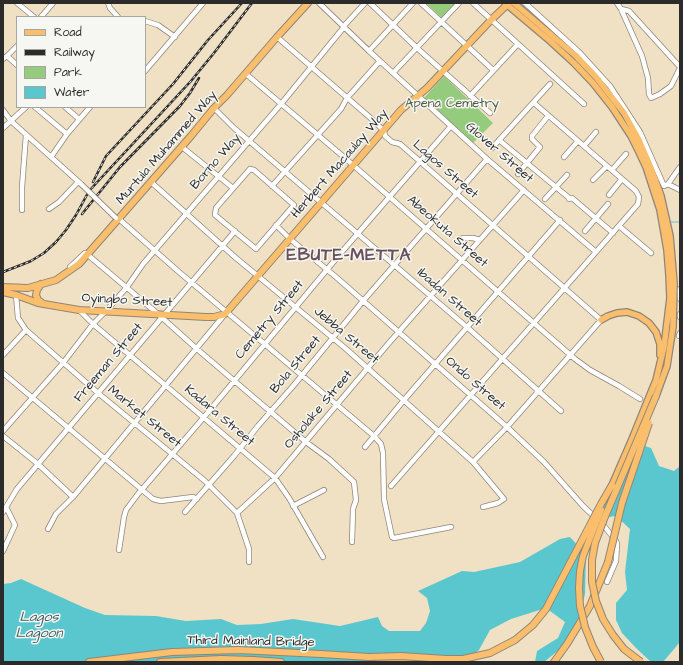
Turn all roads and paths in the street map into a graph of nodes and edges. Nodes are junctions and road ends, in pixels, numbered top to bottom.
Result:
1 (17, 3) edge
2 (53, 3) edge
3 (108, 3) edge
4 (203, 3) edge
5 (308, 3) edge
6 (319, 3) edge
7 (365, 3) edge
8 (370, 3) edge
9 (413, 3) edge
10 (421, 3) edge
11 (459, 3) edge
12 (473, 3) edge
13 (509, 3) edge
14 (525, 3) edge
15 (617, 3) edge
16 (622, 9) junction
17 (33, 16) edge
18 (42, 16) edge
19 (117, 16) edge
20 (491, 20) junction
21 (146, 21) edge
22 (441, 22) junction
23 (393, 25) junction
24 (344, 27) junction
25 (175, 37) junction
26 (277, 37) junction
27 (518, 44) junction
28 (468, 46) junction
29 (16, 47) edge
30 (417, 48) junction
31 (369, 51) junction
32 (5, 58) edge
33 (380, 61) junction
34 (16, 64) edge
35 (311, 67) junction
36 (680, 67) edge
37 (146, 70) edge
38 (493, 70) junction
39 (443, 72) junction
40 (394, 73) junction
41 (246, 74) junction
42 (550, 84) dead end
43 (418, 96) junction
44 (470, 96) junction
45 (347, 98) junction
46 (534, 103) junction
47 (281, 104) junction
48 (584, 104) dead end
49 (25, 108) edge
50 (36, 108) edge
51 (66, 108) edge
52 (89, 108) edge
53 (214, 108) junction
54 (3, 110) edge
55 (490, 113) dead end
56 (548, 116) junction
57 (79, 120) junction
58 (11, 121) junction
59 (451, 126) junction
60 (3, 128) edge
61 (384, 130) junction
62 (596, 132) dead end
63 (67, 134) junction
64 (26, 135) junction
65 (317, 135) junction
66 (191, 136) junction
67 (499, 140) junction
68 (249, 141) junction
69 (578, 141) junction
70 (182, 146) junction
71 (584, 146) junction
72 (492, 148) dead end
73 (626, 154) dead end
74 (51, 157) junction
75 (564, 157) dead end
76 (487, 159) junction
77 (421, 163) junction
78 (527, 164) junction
79 (353, 165) junction
80 (606, 166) junction
81 (680, 168) edge
82 (612, 170) junction
83 (285, 172) junction
84 (518, 174) dead end
85 (567, 175) dead end
86 (218, 176) junction
87 (622, 179) junction
88 (151, 180) junction
89 (593, 180) dead end
90 (79, 183) junction
91 (668, 184) junction
92 (272, 186) junction
93 (556, 187) junction
94 (233, 188) junction
95 (524, 190) junction
96 (680, 190) edge
97 (456, 194) junction
98 (609, 195) dead end
99 (389, 197) junction
100 (545, 199) dead end
101 (321, 202) junction
102 (608, 204) dead end
103 (49, 208) dead end
104 (22, 210) dead end
105 (186, 214) junction
106 (118, 218) junction
107 (596, 219) junction
108 (560, 220) junction
109 (276, 225) junction
110 (493, 225) junction
111 (619, 226) junction
112 (426, 229) junction
113 (235, 231) junction
114 (586, 231) dead end
115 (613, 233) junction
116 (357, 234) junction
117 (668, 237) junction
118 (464, 238) dead end
119 (290, 239) junction
120 (480, 240) junction
121 (222, 245) junction
122 (155, 251) junction
123 (596, 252) junction
124 (651, 253) dead end
125 (88, 255) junction
126 (529, 257) junction
127 (463, 260) junction
128 (395, 265) junction
129 (327, 270) junction
130 (258, 276) junction
131 (191, 282) junction
132 (41, 284) junction
133 (3, 287) edge
134 (127, 287) junction
135 (28, 288) junction
136 (565, 288) junction
137 (680, 289) edge
138 (498, 291) junction
139 (3, 292) edge
140 (16, 295) junction
141 (430, 296) junction
142 (26, 298) junction
143 (680, 299) edge
144 (363, 301) junction
145 (45, 304) junction
146 (295, 307) junction
147 (79, 310) junction
148 (106, 311) junction
149 (227, 313) junction
150 (680, 314) edge
151 (161, 315) junction
152 (680, 317) edge
153 (601, 320) junction
154 (535, 323) junction
155 (93, 324) junction
156 (468, 328) junction
157 (26, 330) junction
158 (399, 332) junction
159 (332, 338) junction
160 (264, 343) junction
161 (578, 346) junction
162 (562, 348) junction
163 (197, 349) junction
164 (570, 354) junction
165 (3, 355) edge
166 (130, 356) junction
167 (502, 359) junction
168 (63, 363) junction
169 (436, 364) junction
170 (368, 368) junction
171 (659, 371) junction
172 (3, 373) edge
173 (302, 374) junction
174 (234, 380) junction
175 (659, 380) junction
176 (166, 386) junction
177 (539, 390) junction
178 (98, 393) junction
179 (471, 395) junction
180 (656, 396) junction
181 (32, 398) junction
182 (640, 399) dead end
183 (404, 400) junction
184 (337, 404) junction
185 (271, 411) junction
186 (561, 411) dead end
187 (204, 417) junction
188 (135, 423) junction
189 (69, 427) junction
190 (507, 427) junction
191 (3, 431) edge
192 (439, 431) junction
193 (3, 436) edge
194 (374, 436) junction
195 (306, 442) junction
196 (365, 447) dead end
197 (240, 448) junction
198 (172, 454) junction
199 (105, 459) junction
200 (473, 462) junction
201 (38, 464) junction
202 (275, 478) junction
203 (209, 484) junction
204 (612, 485) junction
205 (391, 486) dead end
206 (324, 490) dead end
207 (140, 492) junction
208 (73, 497) junction
209 (197, 499) junction
210 (293, 506) junction
211 (6, 507) junction
212 (483, 507) dead end
213 (3, 512) edge
214 (185, 512) dead end
215 (237, 513) junction
216 (451, 527) dead end
217 (48, 529) dead end
218 (352, 542) dead end
219 (119, 550) dead end
220 (3, 551) edge
221 (323, 557) dead end
222 (249, 562) dead end
223 (607, 582) dead end
224 (369, 657) junction
225 (89, 662) edge
226 (160, 662) edge
227 (281, 662) edge
228 (414, 662) edge
229 (554, 662) edge
230 (601, 662) edge
231 (641, 662) edge

1 - 17 street
2 - 18 street
3 - 19 street
4 - 25 street
5 - 26 highway, Murtula Muhammed Way
6 - 24 street, Glover Street
7 - 24 street, Borno Way
8 - 23 street
9 - 23 street
10 - 22 street
11 - 22 street
12 - 20 street
13 - 20 highway, Herbert Macaulay Way
13 - 117 main road
14 - 91 street
15 - 16 street
16 - 36 street
16 - 36 street
20 - 27 street
20 - 28 highway, Herbert Macaulay Way
21 - 25 street
22 - 28 street
22 - 30 street
23 - 30 street
23 - 31 street
24 - 31 street, Glover Street
24 - 35 street, Borno Way
25 - 37 street
26 - 35 street, Lagos Street
26 - 41 highway, Murtula Muhammed Way
27 - 38 street
27 - 48 street
28 - 38 street
28 - 39 highway, Herbert Macaulay Way
29 - 32 street
30 - 39 street
30 - 40 street
31 - 33 street, Glover Street
32 - 34 street
33 - 40 street, Glover Street
33 - 45 street
35 - 45 street, Lagos Street
35 - 47 street, Borno Way
38 - 44 street
39 - 43 highway, Herbert Macaulay Way
39 - 44 street
40 - 43 street, Glover Street
41 - 47 street, Abeokuta Street
41 - 53 highway, Murtula Muhammed Way
42 - 46 street
43 - 59 street, Glover Street
43 - 61 highway, Herbert Macaulay Way
44 - 55 street
45 - 61 street, Lagos Street
45 - 65 street
46 - 56 street
46 - 67 street
47 - 65 street, Abeokuta Street
47 - 68 street, Borno Way
49 - 58 street
50 - 63 street
51 - 57 street
52 - 57 street
53 - 66 highway, Murtula Muhammed Way
53 - 68 street, Ibadan Street
54 - 58 street
56 - 69 street
56 - 78 street
57 - 63 street
58 - 60 street
58 - 64 street
59 - 76 street, Glover Street
59 - 77 street, Cemetry Street
61 - 77 street, Lagos Street
61 - 79 highway, Herbert Macaulay Way
62 - 71 street
63 - 74 street
64 - 74 street
64 - 104 street
65 - 79 street, Abeokuta Street
65 - 83 street
66 - 70 highway, Murtula Muhammed Way
66 - 88 street
67 - 72 street
67 - 78 street
68 - 83 street, Ibadan Street
68 - 86 street, Borno Way
69 - 71 street
69 - 75 street
70 - 86 street
70 - 88 highway, Murtula Muhammed Way
71 - 80 street
73 - 82 street
74 - 90 street
76 - 95 street, Glover Street
76 - 97 street, Bola Street
77 - 97 street, Lagos Street
77 - 99 street, Cemetry Street
78 - 84 street
78 - 93 street
79 - 99 street, Abeokuta Street
79 - 101 highway, Herbert Macaulay Way
80 - 82 street
80 - 89 street
81 - 91 street
82 - 87 street
83 - 92 street
83 - 101 street, Ibadan Street
85 - 93 street
86 - 94 street
86 - 105 street, Borno Way
87 - 98 street
87 - 111 street
88 - 105 street, Jebba Street
88 - 106 highway, Murtula Muhammed Way
90 - 103 street
90 - 106 street, bridge
91 - 96 street
92 - 94 street
92 - 109 street
93 - 100 street
93 - 107 street
94 - 113 street
95 - 108 street, Glover Street
95 - 110 street, Osholake Street
97 - 110 street, Lagos Street
97 - 112 street, Bola Street
99 - 112 street, Abeokuta Street
99 - 116 street, Cemetry Street
101 - 116 street, Ibadan Street
101 - 119 highway, Herbert Macaulay Way
102 - 107 street
105 - 121 street, Jebba Street
105 - 122 street, Borno Way
106 - 122 street
106 - 125 highway, Murtula Muhammed Way
106 - 132 street
107 - 114 street
107 - 115 street
108 - 123 street, Glover Street
108 - 126 street
109 - 113 street
109 - 119 street, Ondo Street
110 - 120 street, Osholake Street
110 - 126 street, Lagos Street
111 - 115 street
111 - 124 street
112 - 127 street, Abeokuta Street
112 - 128 street, Bola Street
113 - 121 street, Freeman Street
115 - 123 street
116 - 128 street, Ibadan Street
116 - 129 street, Cemetry Street
117 - 171 main road
117 - 175 main road
118 - 120 street
119 - 129 street, Ondo Street
119 - 130 highway, Herbert Macaulay Way
120 - 127 street, Osholake Street
121 - 130 street, Jebba Street
121 - 131 street, Freeman Street
122 - 131 street
122 - 134 street, Borno Way
123 - 136 street
125 - 132 highway, Murtula Muhammed Way
125 - 134 street
126 - 136 street, Lagos Street
126 - 138 street
127 - 138 street, Abeokuta Street
127 - 141 street, Osholake Street
128 - 141 street, Ibadan Street
128 - 144 street, Bola Street
129 - 144 street, Ondo Street
129 - 146 street, Cemetry Street
130 - 146 street, Jebba Street
130 - 149 highway, Herbert Macaulay Way
131 - 149 street
131 - 151 street, Freeman Street
132 - 135 highway, Murtula Muhammed Way
132 - 145 highway
133 - 135 highway, Murtula Muhammed Way
134 - 148 street, Borno Way
134 - 151 street
135 - 142 highway
136 - 153 street, Lagos Street
136 - 154 street
137 - 143 street
138 - 154 street, Abeokuta Street
138 - 156 street
139 - 140 highway, Oyingbo Street
140 - 142 highway, Oyingbo Street
140 - 157 street, Market Street
141 - 156 street, Ibadan Street
141 - 158 street, Osholake Street
142 - 145 highway, Oyingbo Street
144 - 158 street, Ondo Street
144 - 159 street, Bola Street
145 - 147 highway, Oyingbo Street
146 - 159 street, Jebba Street
146 - 160 street, Cemetry Street
147 - 148 highway, Oyingbo Street
147 - 155 street, Kadara Street
148 - 151 highway, Oyingbo Street
148 - 155 street, Borno Way
149 - 151 highway, Oyingbo Street
149 - 160 street
149 - 163 street
150 - 152 street
151 - 163 street
151 - 166 street, Freeman Street
153 - 161 street
153 - 171 main road
154 - 162 street, Abeokuta Street
154 - 167 street
155 - 166 street, Kadara Street
155 - 168 street, Borno Way
156 - 167 street, Ibadan Street
156 - 169 street
157 - 165 street
157 - 168 street, Market Street
158 - 169 street, Ondo Street
158 - 170 street, Osholake Street
159 - 170 street, Jebba Street
159 - 173 street, Bola Street
160 - 173 street
160 - 174 street, Cemetry Street
161 - 162 street
161 - 164 street
162 - 164 street, Abeokuta Street
163 - 174 street
163 - 176 street
164 - 177 street
164 - 182 street, Abeokuta Street
166 - 176 street, Kadara Street
166 - 178 street, Freeman Street
167 - 177 street, Ibadan Street
167 - 179 street
168 - 178 street, Market Street
168 - 181 street, Borno Way
169 - 179 street, Ondo Street
169 - 183 street
170 - 183 street, Jebba Street
170 - 184 street, Osholake Street
171 - 175 main road
172 - 181 street
173 - 184 street
173 - 185 street, Bola Street
174 - 185 street
174 - 187 street, Cemetry Street
175 - 180 main road
175 - 204 main road
176 - 187 street, Kadara Street
176 - 188 street
177 - 186 street, Ibadan Street
177 - 190 street
178 - 188 street, Market Street
178 - 189 street, Freeman Street
179 - 190 street, Ondo Street
179 - 192 street
180 - 229 highway, bridge
180 - 231 highway, bridge
181 - 189 street
181 - 191 street, Borno Way
183 - 192 street, Jebba Street
183 - 194 street
184 - 194 street
184 - 195 street, Osholake Street
185 - 195 street
185 - 197 street, Bola Street
187 - 197 street, Kadara Street
187 - 198 street, Cemetry Street
188 - 198 street, Market Street
188 - 199 street
189 - 199 street
189 - 201 street, Freeman Street
190 - 200 street
190 - 223 street, Ondo Street
192 - 200 street, Jebba Street
192 - 205 street
193 - 201 street
194 - 196 street
194 - 216 street
195 - 202 street, Osholake Street
195 - 218 street
197 - 202 street, Kadara Street
197 - 203 street, Bola Street
198 - 203 street, Market Street
198 - 207 street, Cemetry Street
199 - 207 street
199 - 208 street
200 - 212 street, Jebba Street
201 - 208 street
201 - 211 street, Freeman Street
202 - 210 street, Kadara Street
202 - 215 street, Osholake Street
203 - 209 street, Bola Street
203 - 215 street, Market Street
204 - 224 highway, bridge
204 - 230 highway, bridge
206 - 210 street
207 - 209 street
207 - 219 street, Cemetry Street
208 - 217 street
209 - 214 street, Bola Street
210 - 221 street, Kadara Street
211 - 213 street, Freeman Street
211 - 220 street
215 - 222 street, Market Street
224 - 225 highway, Third Mainland Bridge
224 - 228 highway, Third Mainland Bridge, bridge
226 - 227 highway, Third Mainland Bridge

